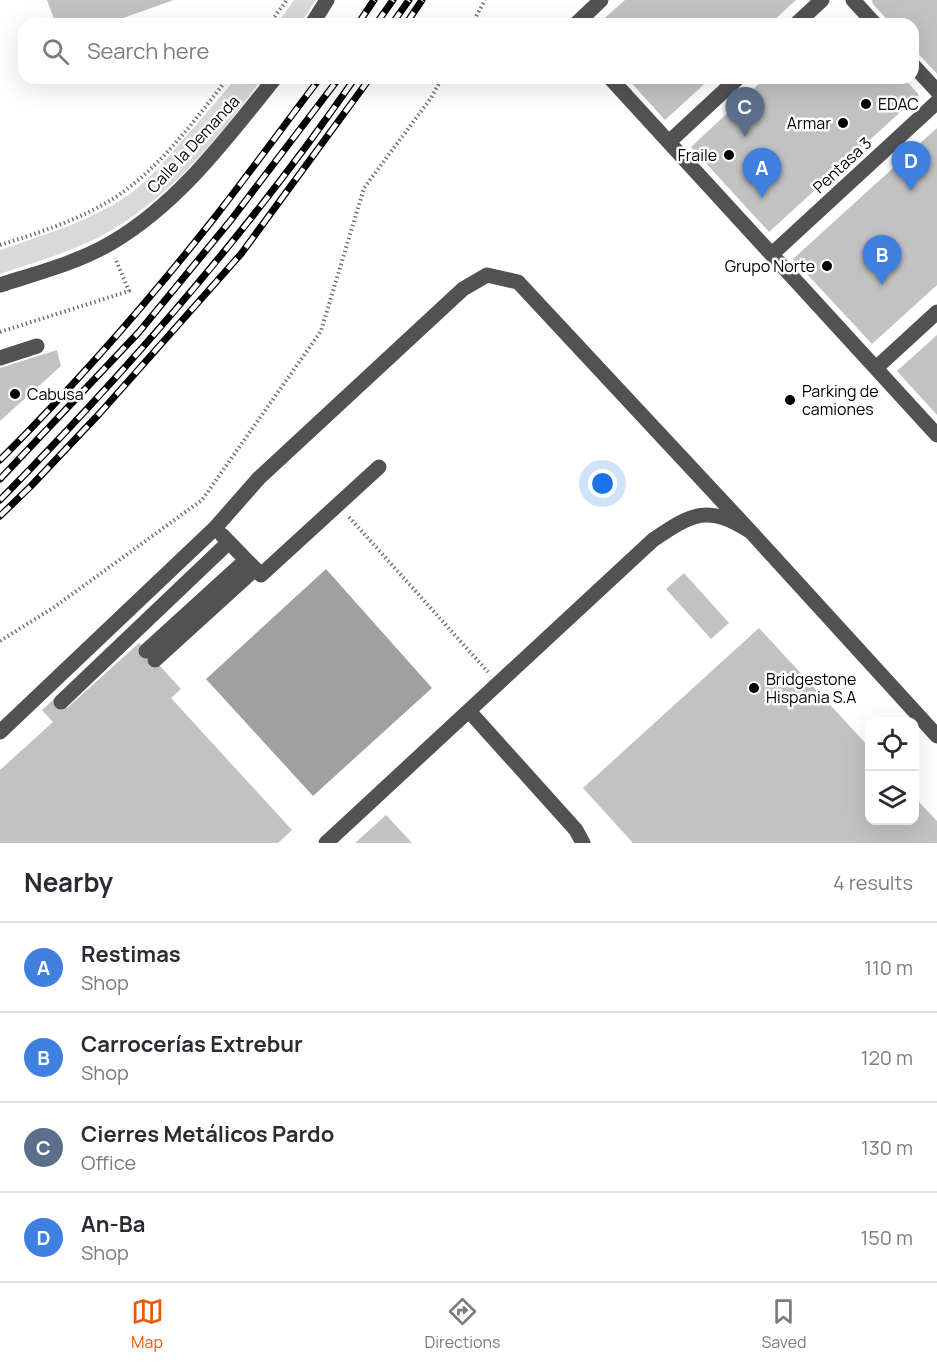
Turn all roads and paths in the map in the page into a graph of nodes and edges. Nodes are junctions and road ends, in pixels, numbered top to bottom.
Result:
1 (287, 0) edge
2 (327, 0) edge
3 (485, 0) edge
4 (600, 0) edge
5 (822, 0) edge
6 (853, 0) edge
7 (274, 18) edge
8 (316, 18) edge
9 (475, 18) edge
10 (582, 18) edge
11 (802, 18) edge
12 (870, 18) edge
13 (919, 72) edge
14 (223, 84) edge
15 (270, 84) edge
16 (439, 84) edge
17 (616, 84) edge
18 (732, 84) edge
19 (937, 91) edge
20 (937, 102) edge
21 (669, 142) junction
22 (0, 245) edge
23 (772, 254) junction
24 (114, 255) dead end
25 (0, 285) edge
26 (937, 312) edge
27 (0, 332) edge
28 (38, 346) dead end
29 (0, 358) edge
30 (876, 368) junction
31 (937, 435) edge
32 (379, 467) dead end
33 (348, 516) dead end
34 (215, 528) junction
35 (751, 532) junction
36 (229, 542) junction
37 (250, 564) junction
38 (0, 641) edge
39 (151, 656) dead end
40 (499, 682) junction
41 (61, 702) dead end
42 (469, 711) junction
43 (0, 732) edge
44 (937, 736) edge
45 (326, 843) edge
46 (584, 843) edge

1 - 7 path
2 - 8 street
3 - 9 path
4 - 10 street
5 - 11 street
6 - 12 street
13 - 19 street
14 - 22 path
15 - 25 street, Calle la Demanda
16 - 38 path
17 - 21 street
18 - 21 street
20 - 23 street, Pentasa 3
21 - 23 street
23 - 30 street
24 - 27 path
26 - 30 street
28 - 29 street
30 - 31 street
32 - 37 street
33 - 40 path
34 - 35 street
34 - 36 street
34 - 43 street
35 - 40 street
35 - 44 street
36 - 37 street
36 - 41 street
37 - 39 street
40 - 42 street
42 - 45 street
42 - 46 street

